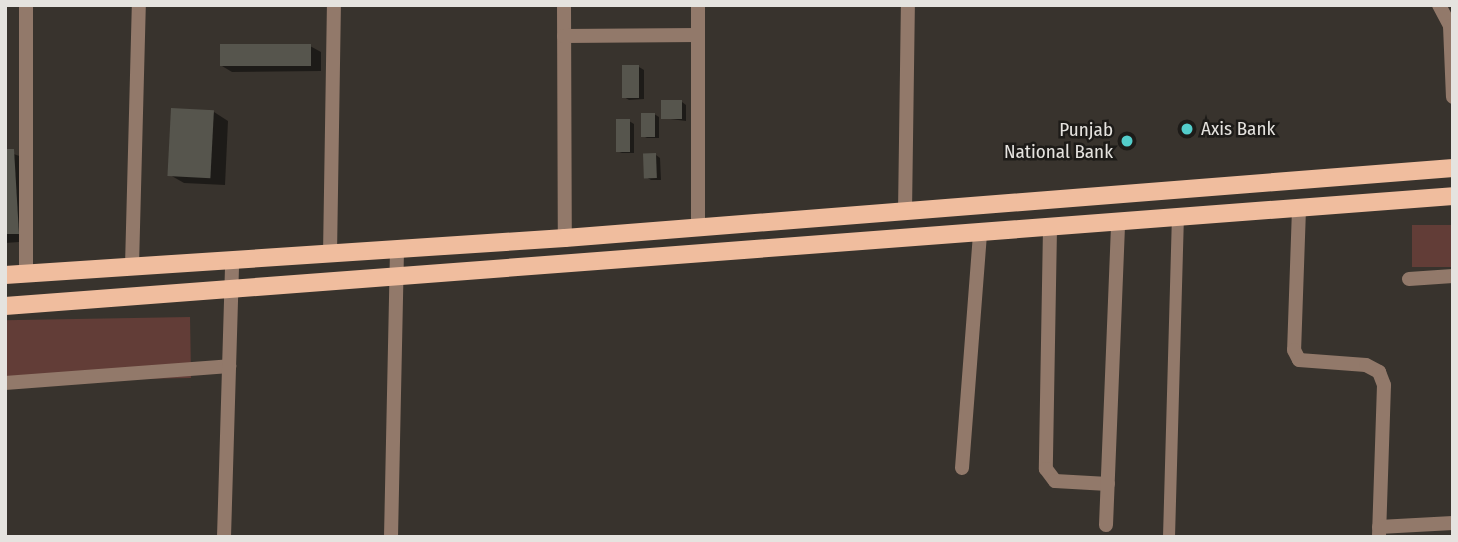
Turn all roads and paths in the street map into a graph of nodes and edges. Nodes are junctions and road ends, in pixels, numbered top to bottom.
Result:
1 (26, 5) edge
2 (139, 5) edge
3 (334, 5) edge
4 (564, 5) edge
5 (698, 5) edge
6 (908, 5) edge
7 (1439, 5) edge
8 (698, 35) junction
9 (564, 36) junction
10 (1453, 97) edge
11 (1453, 168) edge
12 (1453, 196) edge
13 (1299, 209) junction
14 (905, 212) junction
15 (1178, 218) junction
16 (1118, 223) junction
17 (698, 228) junction
18 (1051, 228) junction
19 (980, 234) junction
20 (565, 239) junction
21 (397, 250) junction
22 (330, 255) junction
23 (232, 260) junction
24 (132, 266) junction
25 (26, 274) junction
26 (5, 275) edge
27 (396, 276) junction
28 (1453, 276) edge
29 (1409, 279) dead end
30 (231, 291) junction
31 (5, 306) edge
32 (229, 366) junction
33 (5, 383) edge
34 (962, 468) dead end
35 (1108, 484) junction
36 (1453, 523) edge
37 (1106, 525) dead end
38 (1379, 532) edge
39 (224, 537) edge
40 (391, 537) edge
41 (1169, 537) edge

1 - 25 street
2 - 24 street
3 - 22 street
4 - 9 street
5 - 8 street
6 - 14 street
7 - 10 street
8 - 9 street
8 - 17 street
9 - 20 street
11 - 14 main road
12 - 13 main road
13 - 15 main road
13 - 38 street
14 - 17 main road
15 - 16 main road
15 - 41 lane
16 - 18 main road
16 - 35 street
17 - 20 main road
18 - 19 main road
18 - 35 street
19 - 27 main road
19 - 34 street
20 - 21 main road
21 - 22 main road
21 - 27 street
22 - 23 main road
23 - 24 main road
23 - 30 street
24 - 25 main road
25 - 26 main road
27 - 30 main road
27 - 40 street
28 - 29 street
30 - 31 main road
30 - 32 street
32 - 33 street
32 - 39 street
35 - 37 street
36 - 38 street

